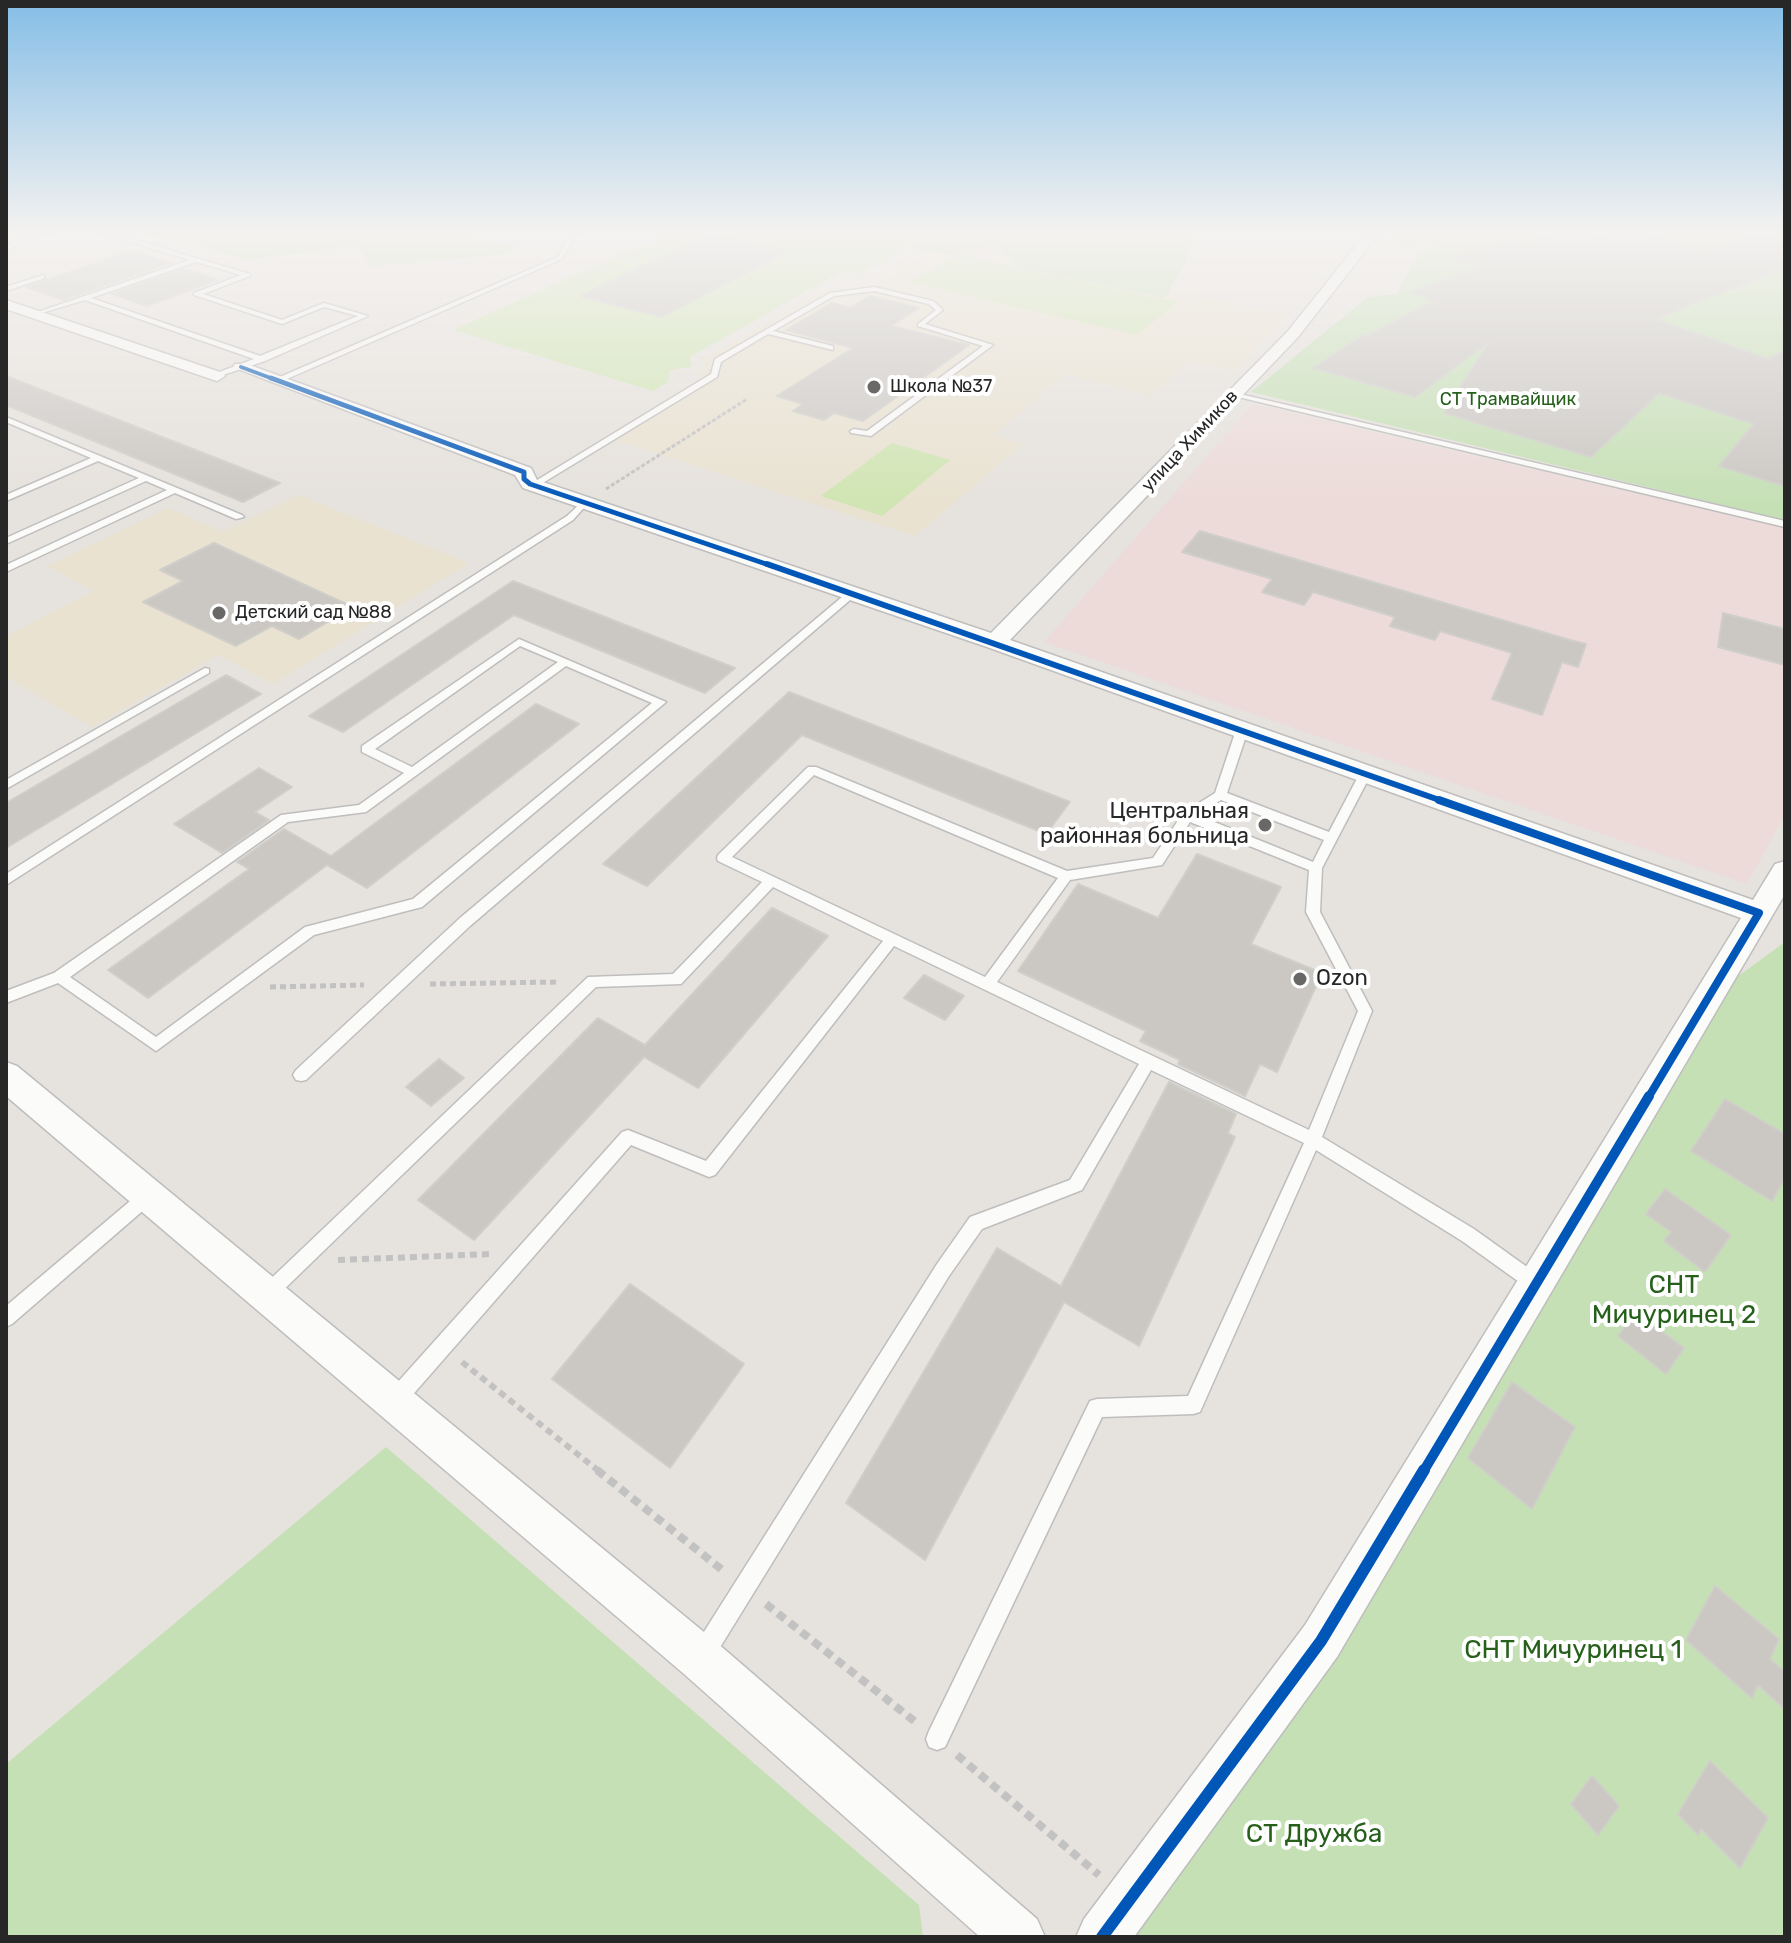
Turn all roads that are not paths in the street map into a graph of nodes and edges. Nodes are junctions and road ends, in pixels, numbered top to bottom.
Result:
1 (59, 322) edge
2 (154, 322) edge
3 (352, 322) edge
4 (365, 322) edge
5 (415, 322) edge
6 (785, 322) edge
7 (924, 322) edge
8 (1303, 322) edge
9 (369, 323) dead end
10 (380, 328) dead end
11 (391, 332) junction
12 (767, 332) junction
13 (830, 348) dead end
14 (262, 359) junction
15 (241, 367) junction
16 (217, 376) joint
17 (277, 380) junction
18 (1234, 394) junction
19 (6, 419) edge
20 (854, 431) dead end
21 (98, 458) junction
22 (146, 478) junction
23 (533, 485) junction
24 (174, 490) junction
25 (6, 498) edge
26 (585, 502) junction
27 (239, 517) dead end
28 (1785, 524) edge
29 (6, 541) edge
30 (6, 569) edge
31 (852, 594) junction
32 (995, 642) junction
33 (565, 662) junction
34 (205, 671) dead end
35 (1242, 730) junction
36 (412, 772) junction
37 (1365, 774) junction
38 (6, 785) edge
39 (1220, 795) junction
40 (1187, 816) junction
41 (1332, 838) junction
42 (1316, 868) junction
43 (1785, 871) edge
44 (1066, 876) junction
45 (6, 880) edge
46 (772, 880) junction
47 (1759, 913) junction
48 (893, 938) junction
49 (59, 977) junction
50 (988, 984) junction
51 (6, 997) edge
52 (1148, 1061) junction
53 (301, 1075) dead end
54 (6, 1076) edge
55 (1313, 1140) junction
56 (149, 1195) junction
57 (1536, 1283) junction
58 (267, 1294) junction
59 (6, 1318) edge
60 (395, 1400) junction
61 (700, 1658) junction
62 (937, 1739) road end
63 (1019, 1937) edge
64 (1102, 1937) edge

1 - 16 street
2 - 14 lane
3 - 14 lane
4 - 9 lane
5 - 11 lane
6 - 12 lane
7 - 20 lane
8 - 18 street, улица Химиков
10 - 11 lane
11 - 17 lane
12 - 13 lane
12 - 23 lane
14 - 15 lane
15 - 16 lane
15 - 17 street
17 - 23 street
18 - 28 lane
18 - 32 street, улица Химиков
19 - 21 lane
21 - 22 lane
21 - 25 lane
22 - 24 lane
22 - 29 lane
23 - 26 street
24 - 27 lane
24 - 30 lane
26 - 31 street
26 - 45 lane
31 - 32 street
31 - 53 lane
32 - 35 street
33 - 36 lane
33 - 36 lane
33 - 49 lane
34 - 38 lane
35 - 37 street
35 - 39 lane
36 - 49 lane
37 - 41 lane
37 - 47 street
39 - 40 lane
39 - 41 lane
40 - 42 lane
40 - 44 lane
41 - 42 lane
42 - 55 lane
43 - 47 street
44 - 46 lane
44 - 50 lane
46 - 48 lane
46 - 58 lane
47 - 57 street
48 - 50 lane
48 - 60 lane
49 - 51 lane
50 - 52 lane
52 - 55 lane
52 - 61 lane
54 - 56 street
55 - 57 lane
55 - 62 lane
56 - 58 street
56 - 59 lane
57 - 64 street
58 - 60 street
60 - 61 street
61 - 63 street

